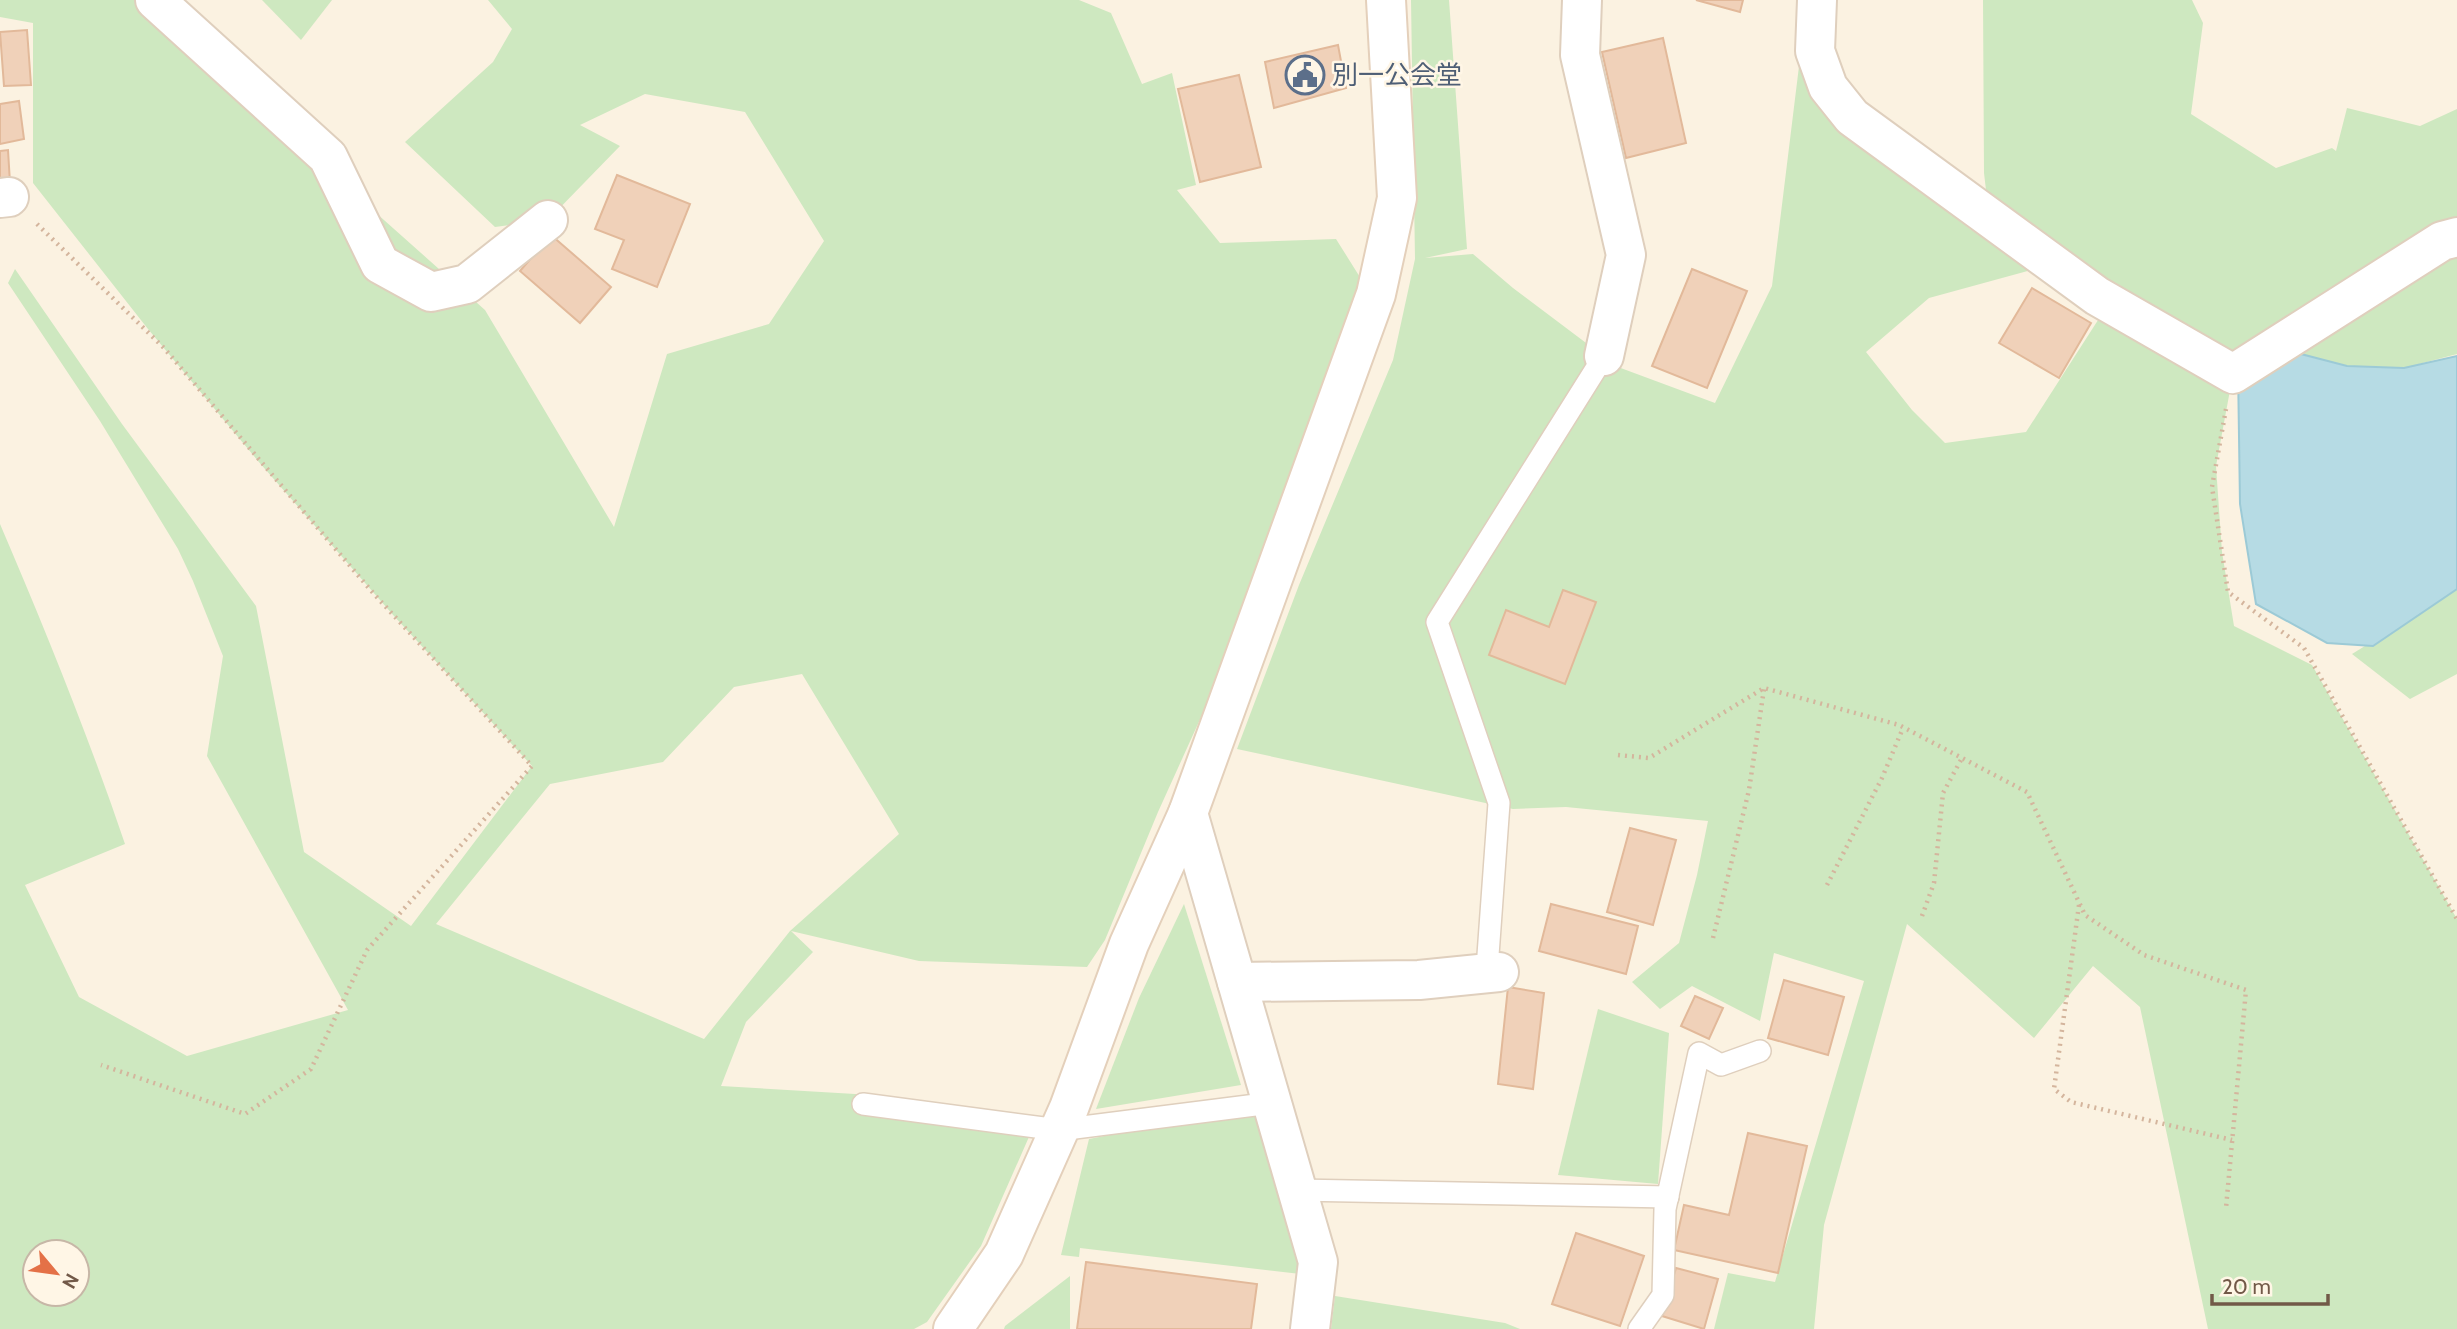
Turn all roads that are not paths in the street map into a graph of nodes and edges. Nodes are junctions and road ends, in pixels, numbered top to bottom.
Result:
1 (155, 0) edge
2 (1386, 0) edge
3 (1582, 0) edge
4 (1817, 0) edge
5 (548, 220) dead end
6 (2457, 237) edge
7 (1604, 356) joint
8 (1188, 813) junction
9 (1494, 963) joint
10 (1237, 982) junction
11 (1760, 1051) dead end
12 (1272, 1103) junction
13 (863, 1104) dead end
14 (1059, 1130) junction
15 (1297, 1190) junction
16 (1668, 1197) junction
17 (953, 1329) edge
18 (1310, 1329) edge
19 (1639, 1329) edge

1 - 5 street
2 - 8 street
3 - 7 street
4 - 6 street
7 - 9 lane
8 - 10 street
8 - 14 street
9 - 10 street
10 - 12 street
11 - 16 lane
12 - 14 lane
12 - 15 street
13 - 14 lane
14 - 17 street
15 - 16 lane
15 - 18 street
16 - 19 lane

